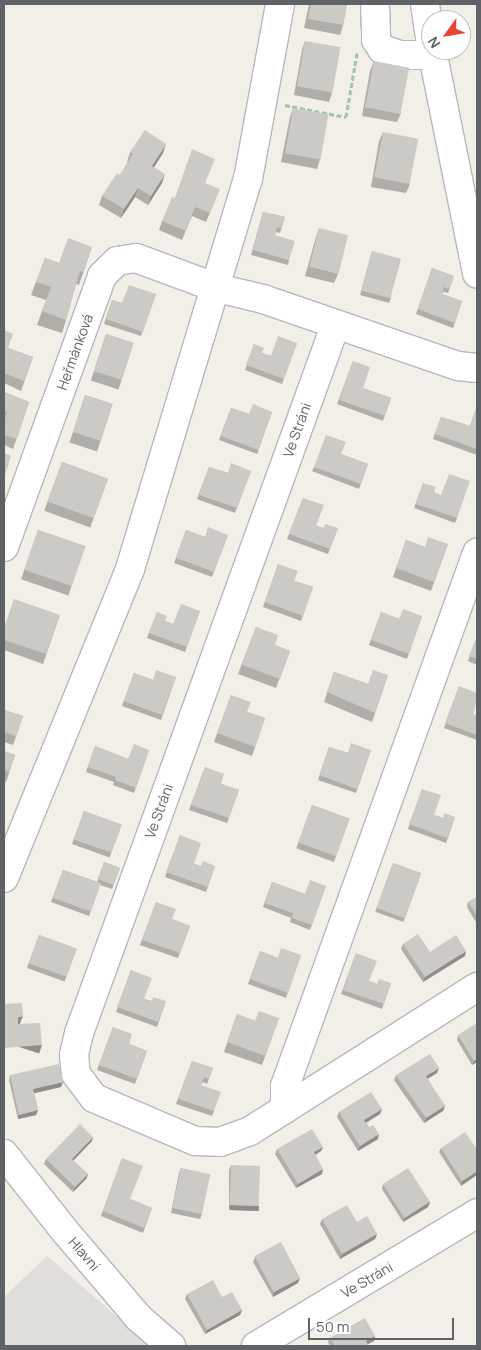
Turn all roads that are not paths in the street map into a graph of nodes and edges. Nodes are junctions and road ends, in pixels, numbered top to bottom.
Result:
1 (280, 4) edge
2 (375, 4) edge
3 (421, 50) edge
4 (434, 60) edge
5 (477, 274) edge
6 (217, 288) junction
7 (335, 326) junction
8 (477, 368) edge
9 (4, 547) edge
10 (477, 553) edge
11 (4, 878) edge
12 (477, 987) edge
13 (285, 1109) junction
14 (4, 1154) edge
15 (477, 1213) edge
16 (171, 1346) edge
17 (256, 1346) edge

1 - 6 street
2 - 3 street
4 - 5 street
6 - 7 street
6 - 9 street, Heřmánková
6 - 11 street
7 - 8 street
7 - 13 street, Ve Stráni
10 - 13 street
12 - 13 street, Ve Stráni
14 - 16 street, Hlavní
15 - 17 street, Ve Stráni

